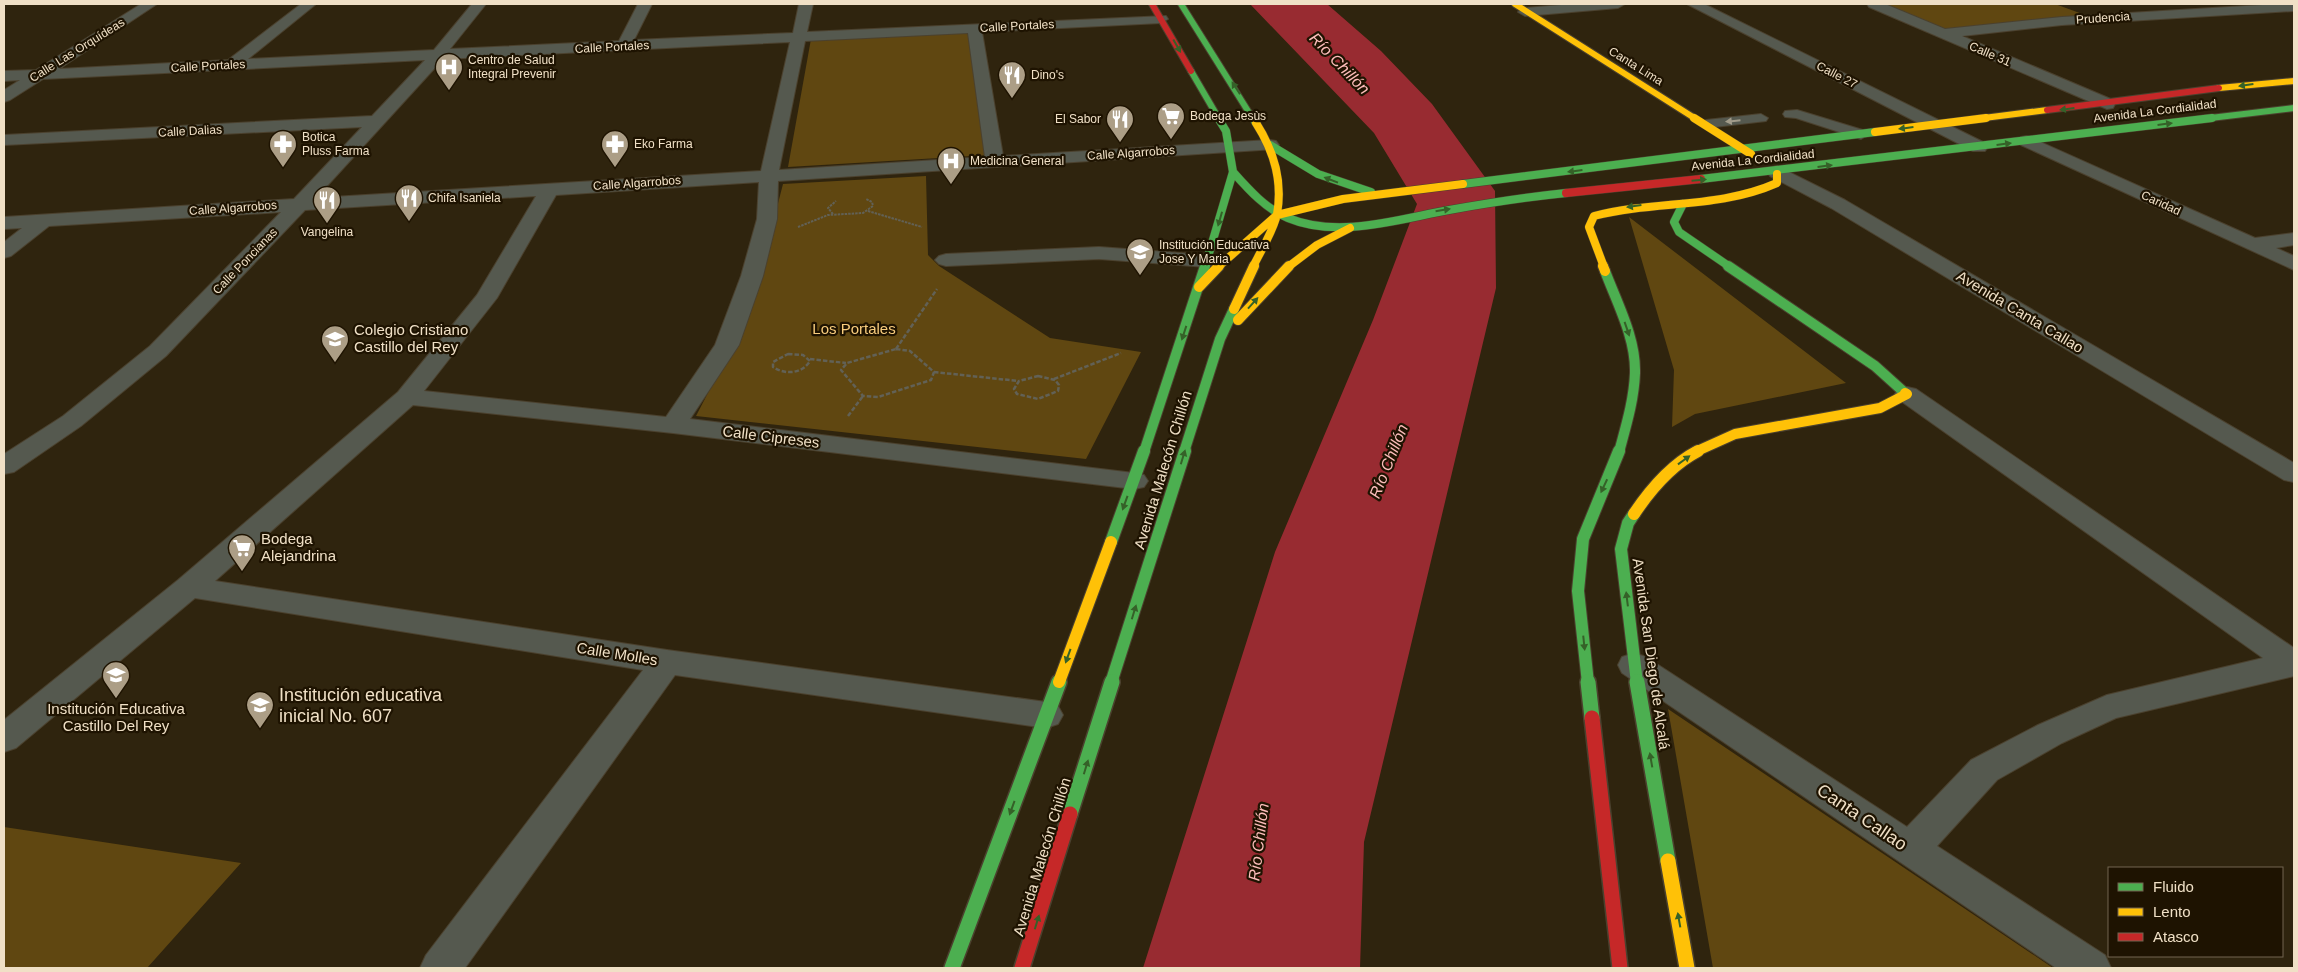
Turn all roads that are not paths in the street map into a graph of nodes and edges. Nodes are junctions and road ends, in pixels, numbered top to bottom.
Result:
1 (150, 4) edge
2 (308, 4) edge
3 (479, 4) edge
4 (645, 4) edge
5 (806, 4) edge
6 (1152, 4) edge
7 (1181, 4) edge
8 (1618, 4) edge
9 (1694, 4) edge
10 (1874, 4) edge
11 (2294, 7) edge
12 (1520, 8) edge
13 (1004, 11) dead end
14 (1161, 19) junction
15 (1007, 26) junction
16 (974, 28) junction
17 (1942, 34) junction
18 (800, 37) junction
19 (624, 46) junction
20 (437, 56) junction
21 (233, 64) junction
22 (38, 74) junction
23 (4, 76) edge
24 (2294, 81) edge
25 (4, 97) edge
26 (2107, 104) junction
27 (2294, 108) edge
28 (1790, 114) dead end
29 (1761, 118) dead end
30 (376, 121) junction
31 (1706, 124) junction
32 (1934, 124) junction
33 (1861, 134) junction
34 (4, 140) edge
35 (2028, 141) junction
36 (1270, 145) junction
37 (1230, 147) junction
38 (1979, 147) junction
39 (1745, 150) junction
40 (995, 162) junction
41 (1233, 172) junction
42 (1777, 172) junction
43 (769, 175) junction
44 (550, 188) junction
45 (1377, 194) junction
46 (300, 204) junction
47 (1683, 204) junction
48 (1277, 215) junction
49 (43, 221) junction
50 (4, 223) edge
51 (1362, 225) junction
52 (2294, 239) edge
53 (2253, 245) junction
54 (4, 252) edge
55 (946, 260) dead end
56 (1208, 261) junction
57 (2294, 264) edge
58 (1199, 287) junction
59 (1220, 339) junction
60 (1907, 394) junction
61 (407, 396) junction
62 (673, 425) junction
63 (4, 466) edge
64 (2294, 474) edge
65 (1134, 481) junction
66 (190, 587) junction
67 (667, 662) junction
68 (2294, 663) edge
69 (1634, 665) junction
70 (1046, 715) junction
71 (4, 739) edge
72 (1910, 849) junction
73 (440, 968) edge
74 (952, 968) edge
75 (1022, 968) edge
76 (1620, 968) edge
77 (1687, 968) edge
78 (2090, 968) edge

1 - 22 street, Calle Las Orquídeas
2 - 21 street
3 - 20 street, Calle Poncianas
4 - 19 street
5 - 18 street
6 - 14 main road, Avenida Malecón Chillón
36 -> 7 main road, Avenida Malecón Chillón
8 - 12 street
9 - 32 street, Calle 27
10 - 17 street, Calle 31
11 - 17 street, Prudencia
12 - 31 main road, Canta Lima
13 - 15 street
14 - 15 street, Calle Portales
14 -> 37 main road, Avenida Malecón Chillón
15 - 16 street, Calle Portales
16 - 18 street, Calle Portales
16 - 40 street
17 - 26 street, Calle 31
18 - 19 street, Calle Portales
18 - 43 street
19 - 20 street, Calle Portales
20 - 21 street, Calle Portales
20 - 30 street, Calle Poncianas
21 - 22 street, Calle Portales
22 - 23 street, Calle Portales
22 - 25 street, Calle Las Orquídeas
24 -> 26 main road, Avenida La Cordialidad
26 -> 32 main road, Avenida La Cordialidad
35 -> 27 main road, Avenida La Cordialidad
28 - 33 lane
29 -> 31 lane
30 - 34 street, Calle Dalias
30 - 46 street, Calle Poncianas
31 - 39 main road, Canta Lima
32 -> 33 main road, Avenida La Cordialidad
32 - 38 street, Calle 27
33 - 39 main road, Avenida La Cordialidad
38 -> 35 main road, Avenida La Cordialidad
35 - 53 street, Caridad
36 - 37 street, Calle Algarrobos
45 -> 36 main road, Avenida La Cordialidad
36 - 48 main road, Avenida Malecón Chillón
37 - 40 street, Calle Algarrobos
37 - 41 main road, Avenida Malecón Chillón
42 -> 38 main road, Avenida La Cordialidad
39 - 42 main road, Avenida Canta Callao
39 -> 45 main road, Avenida La Cordialidad
40 - 43 street, Calle Algarrobos
41 - 48 main road, Avenida La Cordialidad
41 -> 56 main road, Avenida Malecón Chillón
42 - 47 main road
51 -> 42 main road, Avenida La Cordialidad
42 - 64 street, Avenida Canta Callao
43 - 44 street, Calle Algarrobos
43 - 62 street
44 - 46 street, Calle Algarrobos
44 - 61 street
45 - 48 main road
46 - 49 street, Calle Algarrobos
46 - 63 street, Calle Poncianas
47 - 60 main road
47 -> 76 main road
48 - 51 main road, Avenida La Cordialidad
48 - 58 main road
48 - 59 main road, Avenida Malecón Chillón
49 - 50 street, Calle Algarrobos
49 - 54 street
59 -> 51 main road
52 - 53 street
53 - 57 street, Caridad
55 - 56 street
56 - 58 main road, Avenida Malecón Chillón
58 -> 65 main road, Avenida Malecón Chillón
75 -> 59 main road, Avenida Malecón Chillón
60 - 68 street
69 -> 60 main road, Avenida San Diego de Alcalá
61 - 62 street, Calle Cipreses
61 - 66 street
62 - 65 street, Calle Cipreses
65 -> 70 main road, Avenida Malecón Chillón
66 - 67 street, Calle Molles
66 - 71 street
67 - 70 street, Calle Molles
67 - 73 street
68 - 72 street
69 - 72 street, Canta Callao
77 -> 69 main road, Avenida San Diego de Alcalá
70 -> 74 main road, Avenida Malecón Chillón
72 - 78 street, Canta Callao

